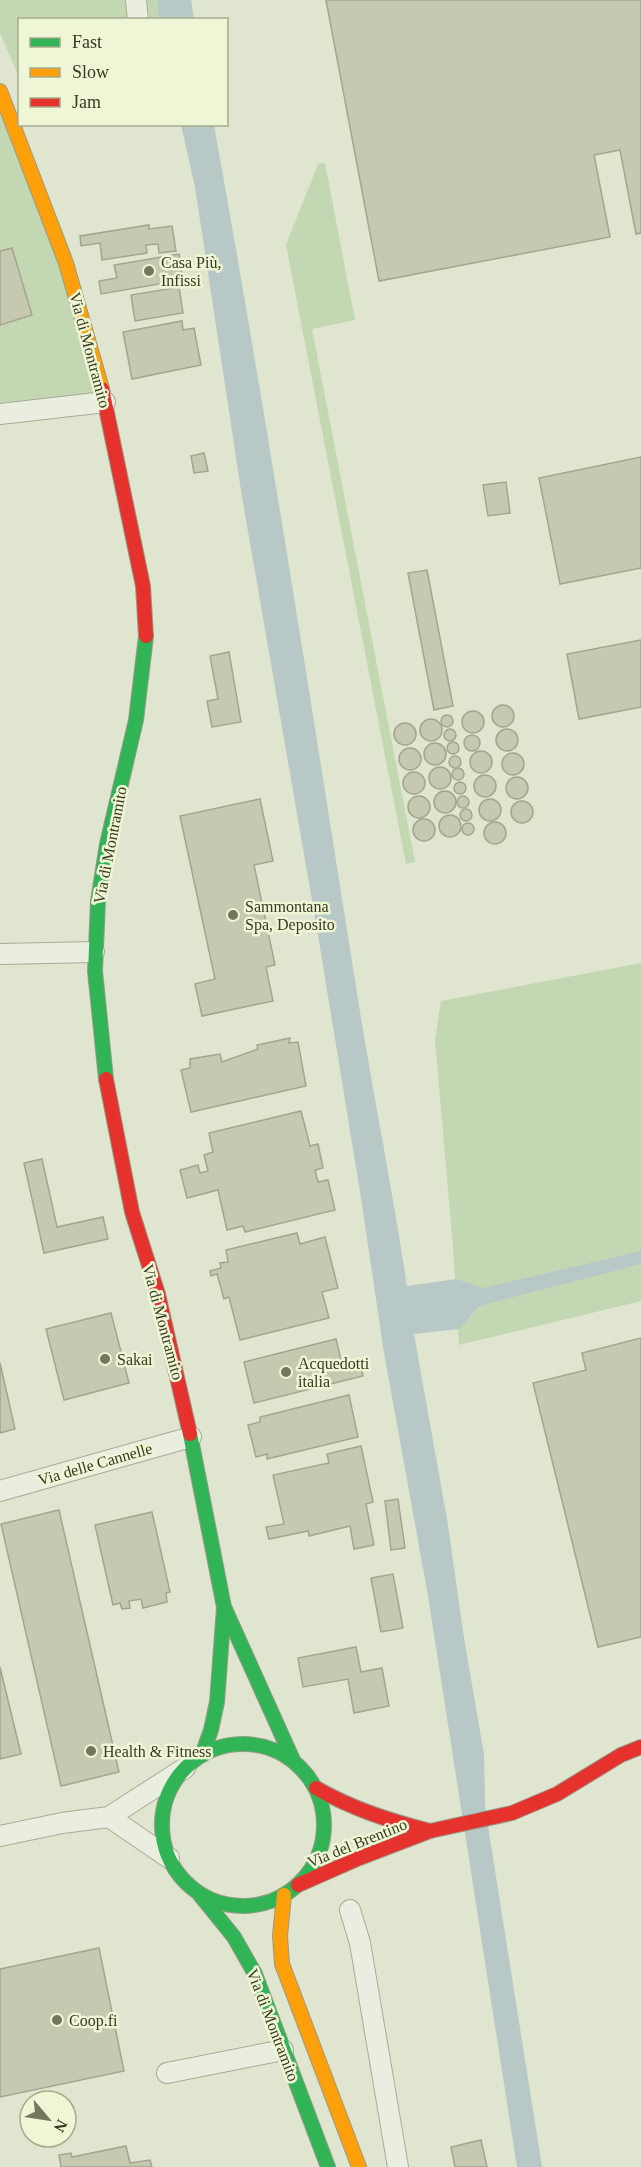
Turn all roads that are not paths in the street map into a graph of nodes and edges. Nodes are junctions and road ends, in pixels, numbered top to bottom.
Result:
1 (136, 0) edge
2 (138, 18) edge
3 (0, 91) edge
4 (105, 402) junction
5 (0, 414) edge
6 (94, 952) junction
7 (0, 954) edge
8 (191, 1437) junction
9 (0, 1491) edge
10 (224, 1607) junction
11 (641, 1747) edge
12 (202, 1755) junction
13 (293, 1760) junction
14 (185, 1768) junction
15 (316, 1788) junction
16 (109, 1817) junction
17 (430, 1831) junction
18 (0, 1836) edge
19 (169, 1858) junction
20 (296, 1886) junction
21 (199, 1893) junction
22 (284, 1894) junction
23 (350, 1910) dead end
24 (283, 2050) junction
25 (168, 2073) dead end
26 (328, 2167) edge
27 (359, 2167) edge
28 (398, 2167) edge

1 - 2 street
3 - 4 main road, Via di Montramito
4 - 5 street
4 - 6 main road, Via di Montramito
6 - 7 street
6 - 8 main road, Via di Montramito
8 - 9 street, Via delle Cannelle
8 - 10 main road, Via di Montramito
10 - 12 main road, Via di Montramito
10 - 13 main road, Via di Montramito
11 - 17 main road, Via del Brentino
12 - 13 main road, Via di Montramito
12 - 14 main road, Via di Montramito
13 - 15 main road, Via di Montramito
14 - 16 street
14 - 19 main road, Via di Montramito
15 - 17 main road, Via del Brentino
15 - 20 main road, Via di Montramito
16 - 18 street
16 - 19 street
17 - 20 main road, Via del Brentino
19 - 21 main road, Via di Montramito
20 - 22 main road, Via di Montramito
21 - 22 main road, Via di Montramito
21 - 24 main road, Via di Montramito
22 - 27 main road, Via di Montramito
23 - 28 street
24 - 25 street
24 - 26 main road, Via di Montramito

